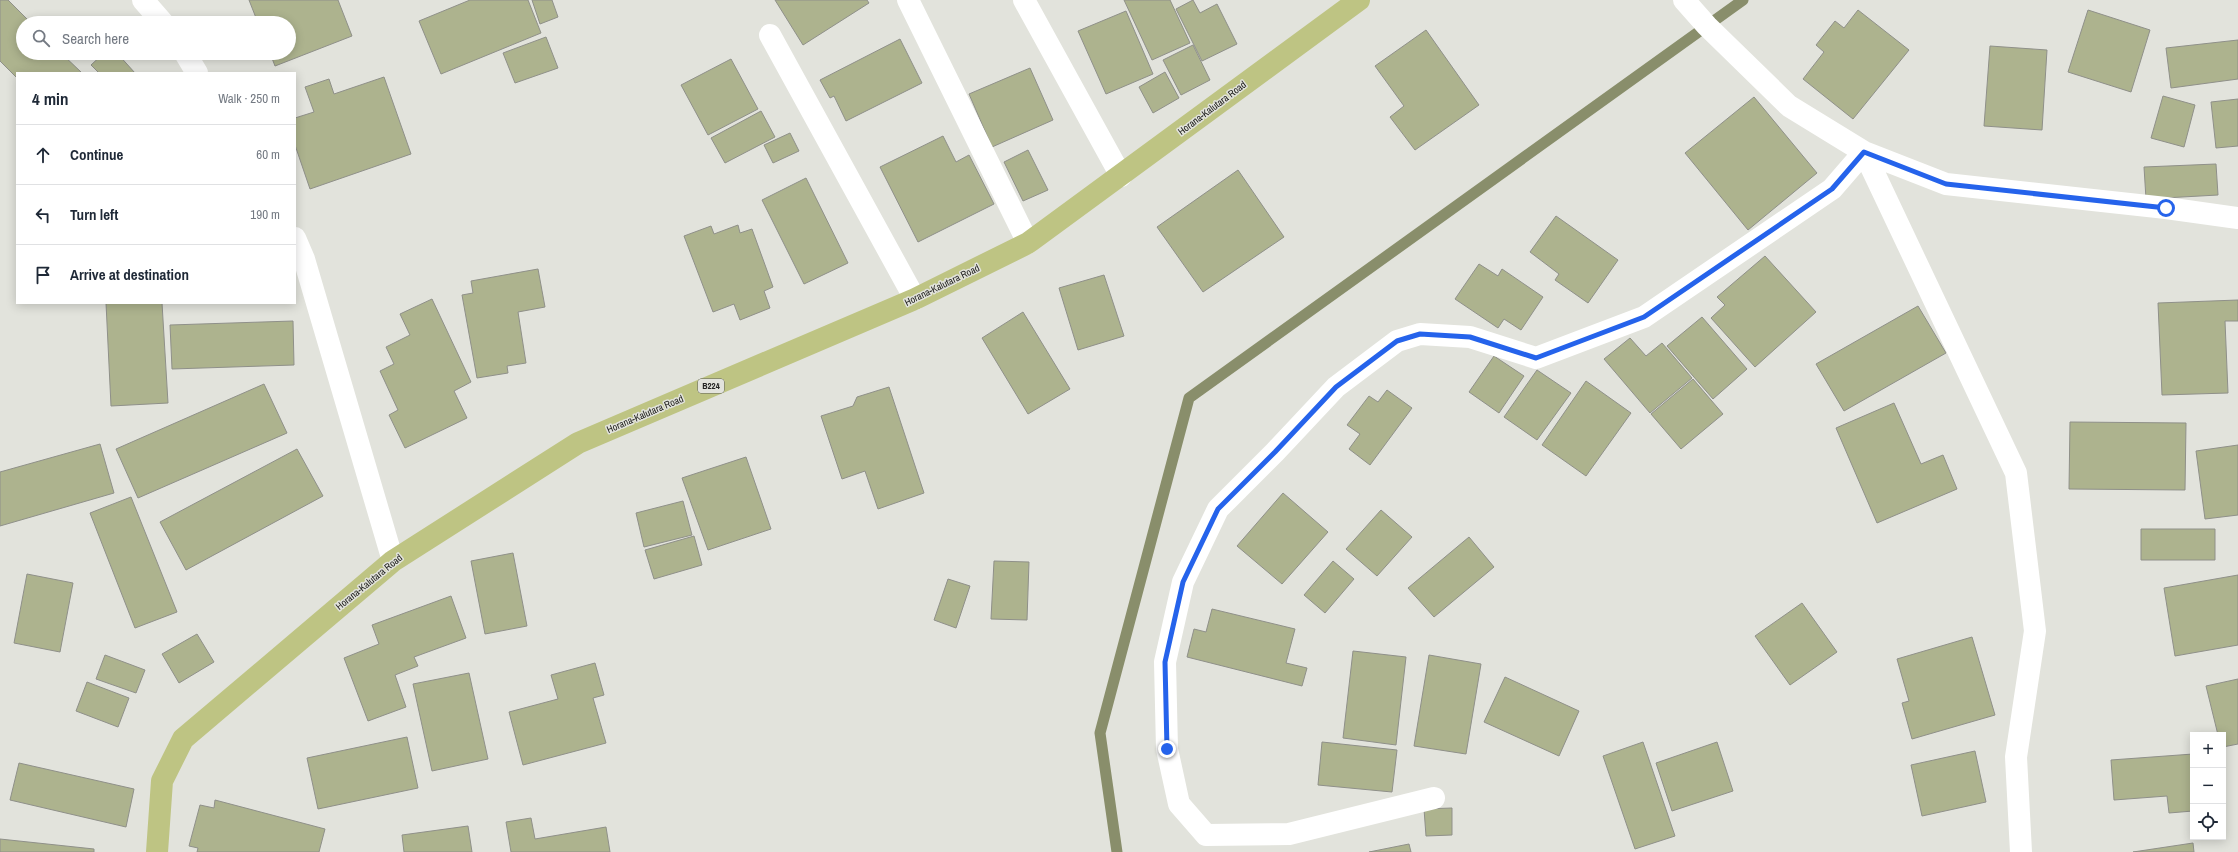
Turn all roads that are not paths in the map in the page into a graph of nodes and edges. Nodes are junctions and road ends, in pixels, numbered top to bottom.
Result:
1 (143, 0) edge
2 (908, 0) edge
3 (1024, 0) edge
4 (1359, 0) edge
5 (1684, 0) edge
6 (157, 16) edge
7 (770, 35) dead end
8 (189, 60) edge
9 (196, 72) edge
10 (1864, 152) junction
11 (1121, 176) junction
12 (2238, 218) edge
13 (296, 241) edge
14 (1028, 243) junction
15 (915, 299) junction
16 (393, 560) junction
17 (1434, 798) dead end
18 (157, 852) edge
19 (2021, 852) edge

1 - 6 street
2 - 14 street
3 - 11 street
4 - 11 main road, Horana-Kalutara Road / B224
5 - 10 street
7 - 15 street
8 - 9 street
10 - 12 street
10 - 17 street
10 - 19 street
11 - 14 main road, Horana-Kalutara Road / B224
13 - 16 street
14 - 15 main road, Horana-Kalutara Road / B224
15 - 16 main road, Horana-Kalutara Road / B224
16 - 18 main road, Horana-Kalutara Road / B224

